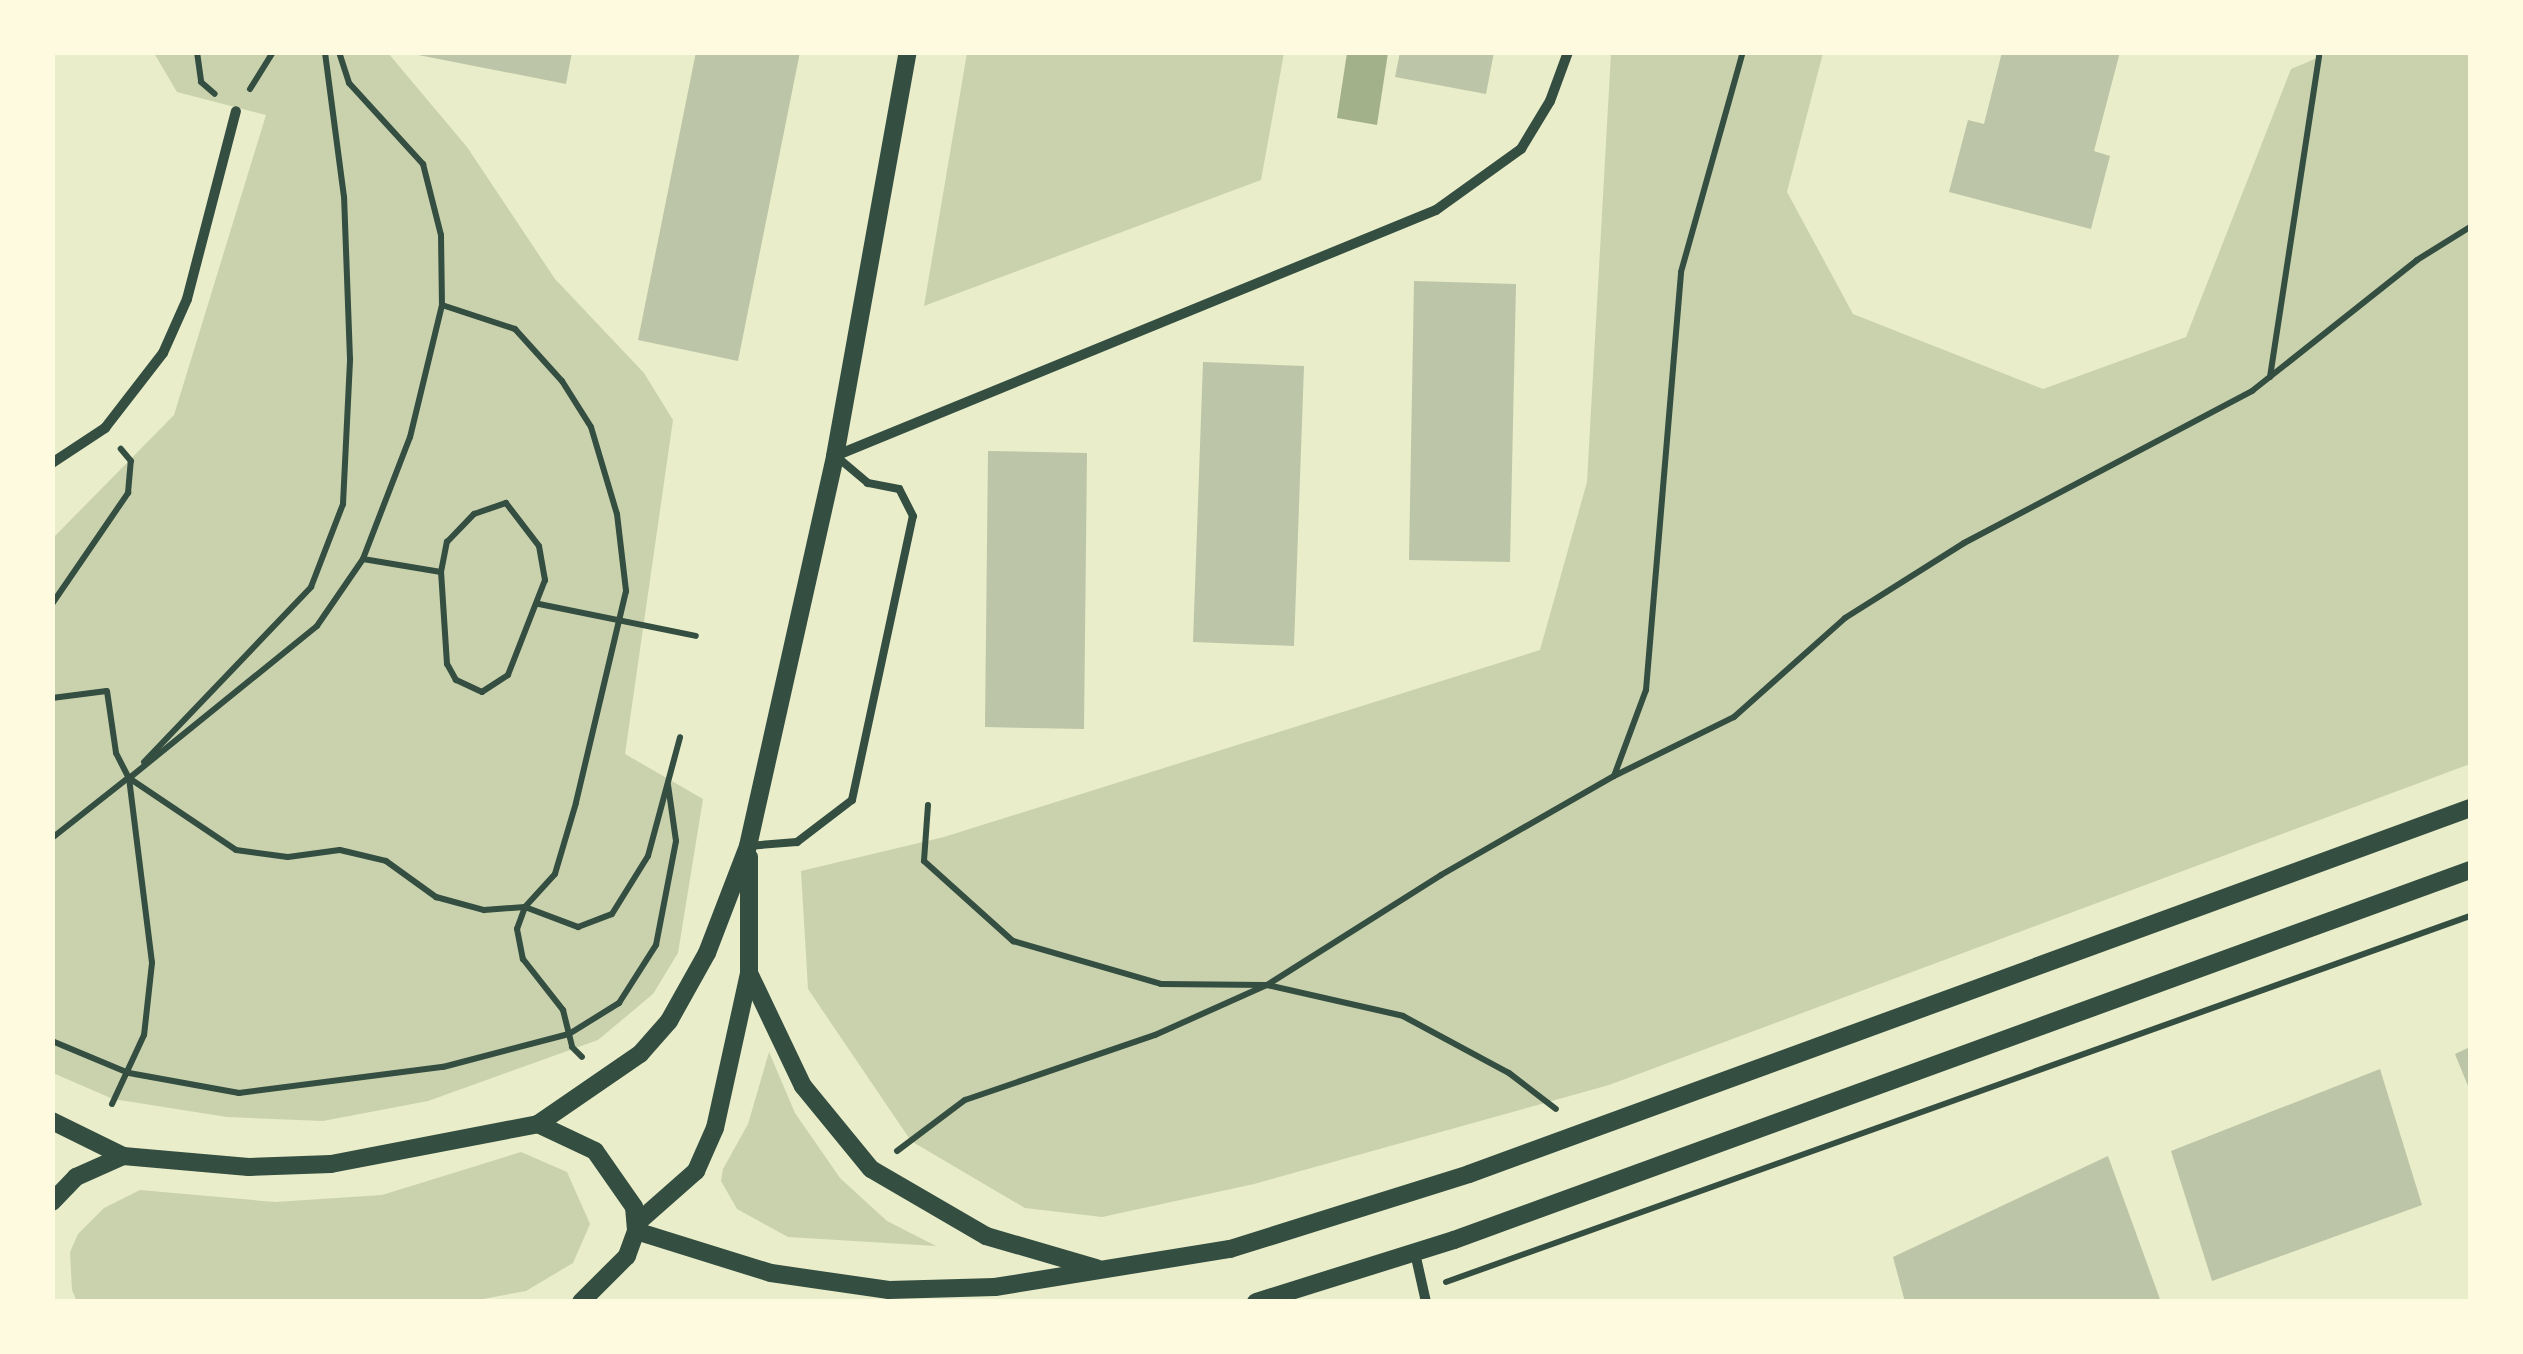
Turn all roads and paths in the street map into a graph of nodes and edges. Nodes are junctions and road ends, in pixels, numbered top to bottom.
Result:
1 (326, 52) edge
2 (339, 52) edge
3 (908, 52) edge
4 (1568, 52) edge
5 (1743, 52) edge
6 (2320, 52) edge
7 (236, 111) dead end
8 (2470, 226) edge
9 (442, 305) junction
10 (2270, 377) junction
11 (105, 428) junction
12 (835, 456) junction
13 (52, 462) edge
14 (363, 560) junction
15 (440, 572) junction
16 (52, 604) edge
17 (539, 604) junction
18 (619, 620) junction
19 (696, 636) dead end
20 (52, 698) edge
21 (680, 737) dead end
22 (1614, 776) junction
23 (129, 778) junction
24 (667, 778) junction
25 (928, 804) dead end
26 (2470, 808) edge
27 (52, 838) edge
28 (748, 846) junction
29 (2470, 870) edge
30 (525, 907) junction
31 (2470, 916) edge
32 (749, 972) junction
33 (1267, 985) junction
34 (569, 1034) junction
35 (52, 1041) edge
36 (129, 1073) junction
37 (604, 1079) junction
38 (112, 1104) dead end
39 (52, 1121) edge
40 (538, 1124) junction
41 (1584, 1132) junction
42 (123, 1156) junction
43 (871, 1168) junction
44 (52, 1202) edge
45 (637, 1227) junction
46 (1414, 1254) junction
47 (1112, 1271) junction
48 (1424, 1296) edge
49 (581, 1302) edge
50 (1256, 1302) edge

1 - 23 path
2 - 9 path
3 - 12 street
4 - 12 street
5 - 22 path
6 - 10 path
7 - 11 street
8 - 10 path
9 - 14 path
9 - 18 path
10 - 22 path
11 - 13 street
11 - 16 path
12 - 28 street
12 - 28 lane
14 - 15 path
14 - 23 path
15 - 17 path
15 - 17 path
17 - 18 path
18 - 19 path
18 - 30 path
20 - 23 path
21 - 24 path
22 - 33 path
23 - 27 path
23 - 30 path
23 - 36 path
24 - 30 path
24 - 34 path
25 - 33 path
26 - 41 street
28 - 32 street
28 - 37 street
29 - 46 street
30 - 34 path
31 - 48 path
32 - 43 street
32 - 45 street
33 - 41 path
33 - 43 path
34 - 36 path
34 - 37 path
35 - 36 path
36 - 38 path
37 - 40 street
39 - 42 street
40 - 42 street
40 - 45 street
41 - 47 street
42 - 44 street
43 - 47 street
45 - 47 street
45 - 49 street
46 - 48 street
46 - 50 street

